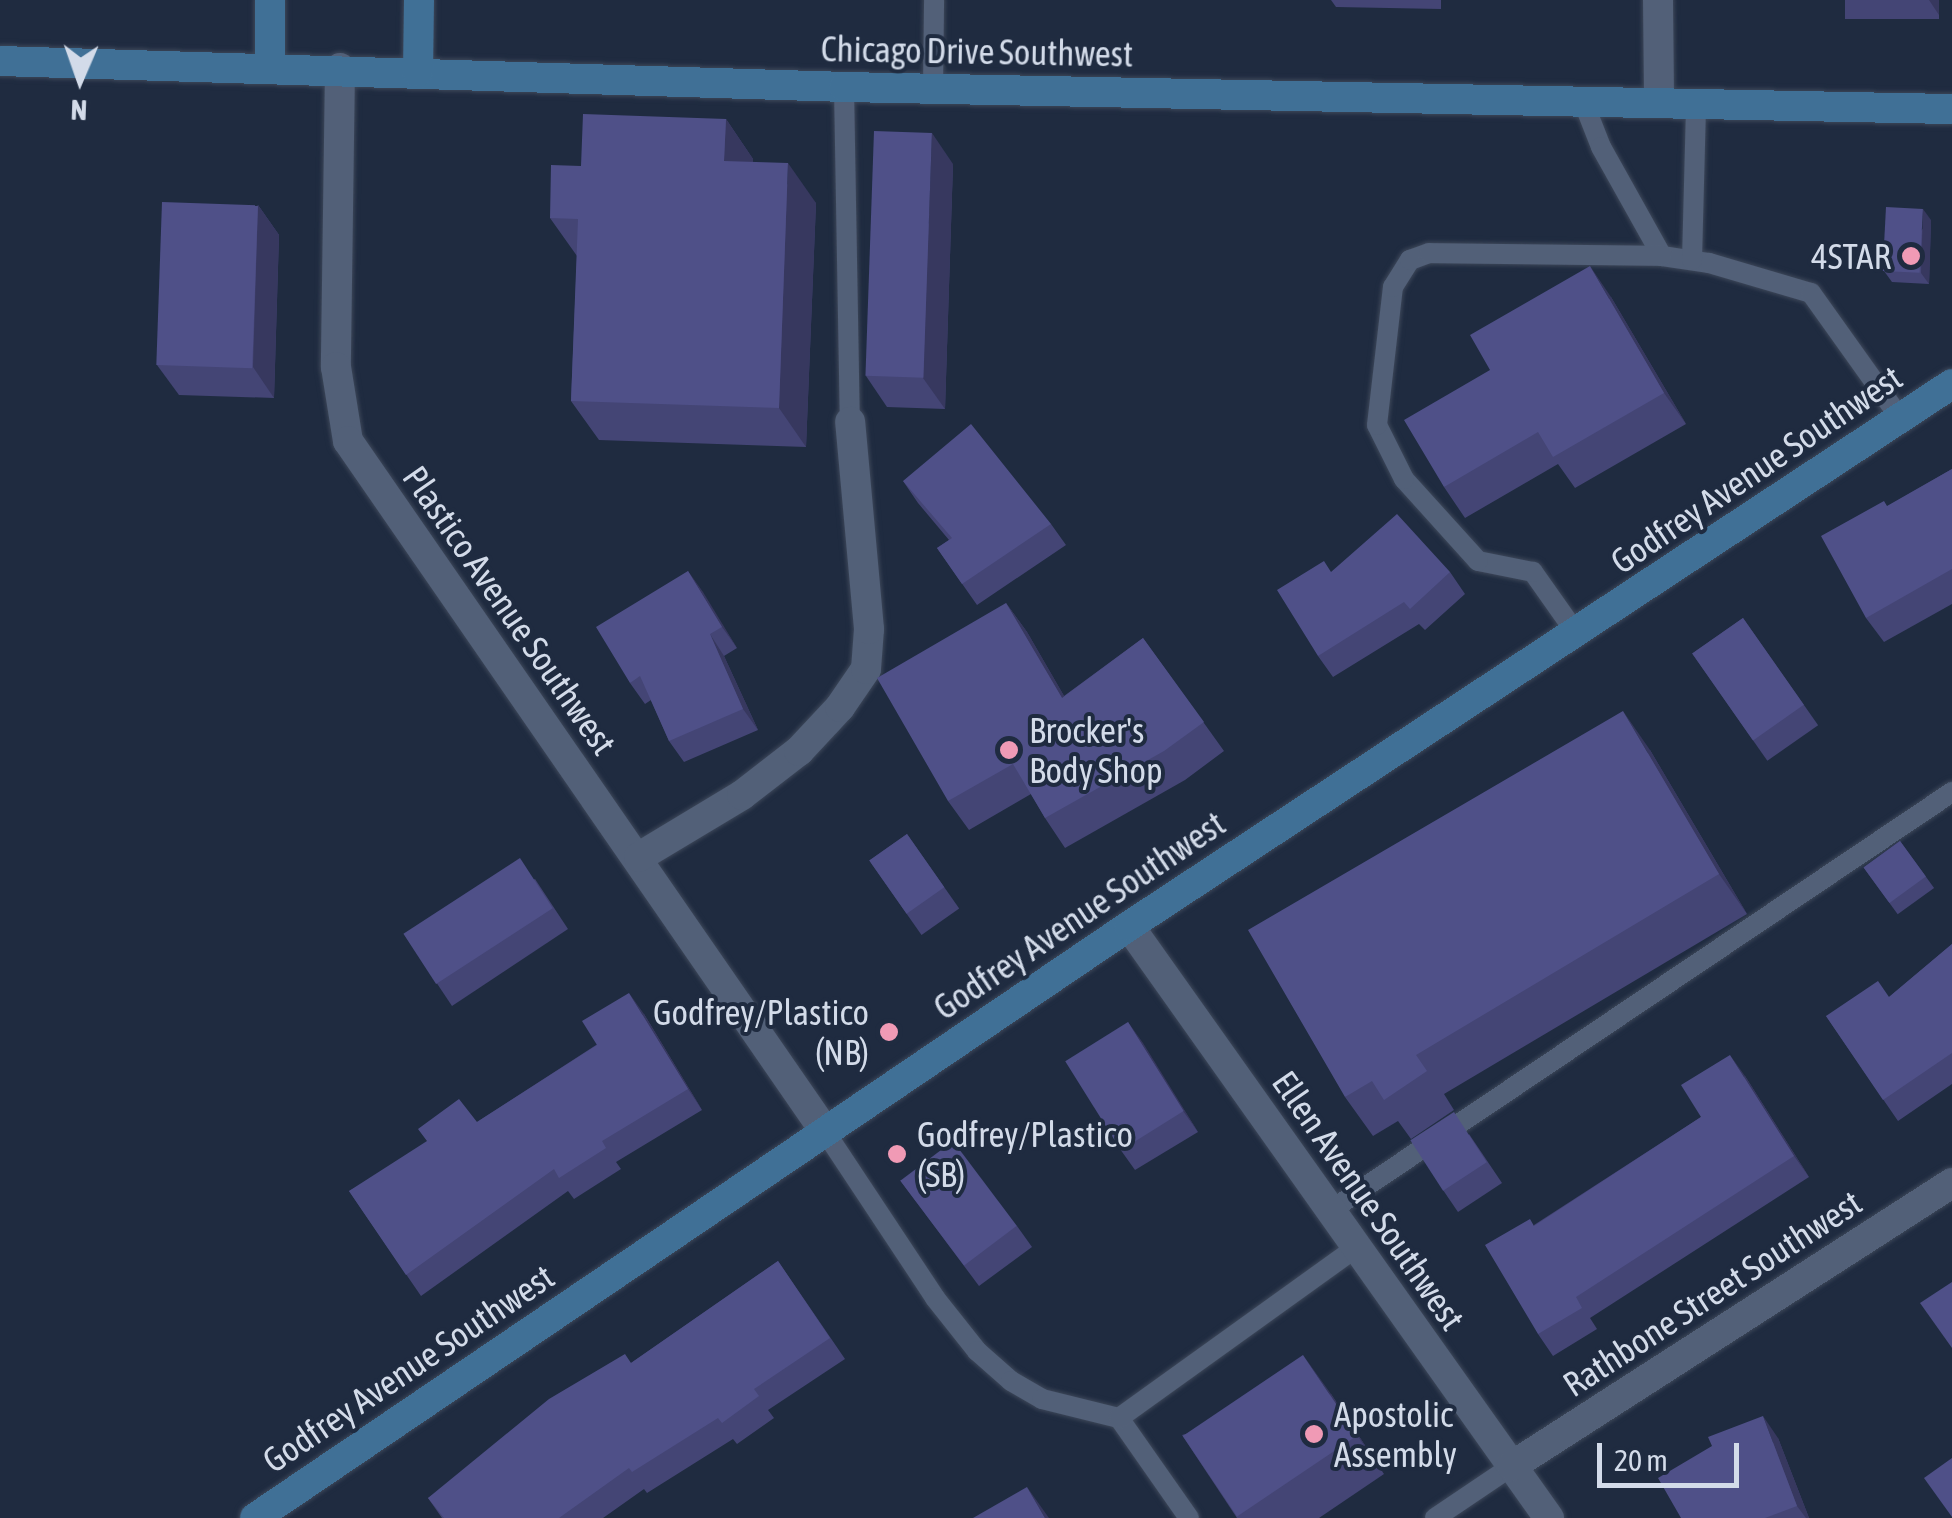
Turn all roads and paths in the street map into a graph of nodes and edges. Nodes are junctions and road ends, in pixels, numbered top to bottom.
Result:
1 (270, 0) edge
2 (419, 0) edge
3 (934, 0) edge
4 (1658, 0) edge
5 (0, 61) edge
6 (270, 67) junction
7 (340, 68) junction
8 (418, 72) junction
9 (844, 87) junction
10 (933, 88) junction
11 (1583, 101) junction
12 (1659, 102) junction
13 (1696, 103) junction
14 (1952, 109) edge
15 (1662, 256) junction
16 (1692, 260) junction
17 (1952, 384) edge
18 (1900, 418) junction
19 (850, 422) joint
20 (1576, 633) junction
21 (1952, 792) edge
22 (639, 857) junction
23 (1129, 926) junction
24 (824, 1130) junction
25 (1952, 1183) edge
26 (1331, 1210) junction
27 (1357, 1248) junction
28 (1119, 1418) junction
29 (1512, 1466) junction
30 (255, 1518) edge
31 (1189, 1518) edge
32 (1435, 1518) edge
33 (1549, 1518) edge

1 - 6 main road
2 - 8 main road
3 - 10 lane
4 - 12 street
5 - 6 main road, Chicago Drive Southwest
6 - 7 main road, Chicago Drive Southwest
7 - 8 main road, Chicago Drive Southwest
7 - 22 street, Plastico Avenue Southwest
8 - 9 main road, Chicago Drive Southwest
9 - 10 main road, Chicago Drive Southwest
9 - 19 lane
10 - 11 main road, Chicago Drive Southwest
11 - 12 main road, Chicago Drive Southwest
11 - 15 lane
12 - 13 main road, Chicago Drive Southwest
13 - 14 main road, Chicago Drive Southwest
13 - 16 lane
15 - 16 lane
15 - 20 lane
16 - 18 lane
17 - 18 main road, Godfrey Avenue Southwest
18 - 20 main road, Godfrey Avenue Southwest
19 - 22 street
20 - 23 main road, Godfrey Avenue Southwest
21 - 26 lane
22 - 24 street, Plastico Avenue Southwest
23 - 24 main road, Godfrey Avenue Southwest
23 - 26 street, Ellen Avenue Southwest
24 - 28 lane
24 - 30 main road, Godfrey Avenue Southwest
25 - 29 street, Rathbone Street Southwest
26 - 27 street, Ellen Avenue Southwest
27 - 28 lane
27 - 29 street, Ellen Avenue Southwest
28 - 31 lane
29 - 32 lane
29 - 33 street, Ellen Avenue Southwest

